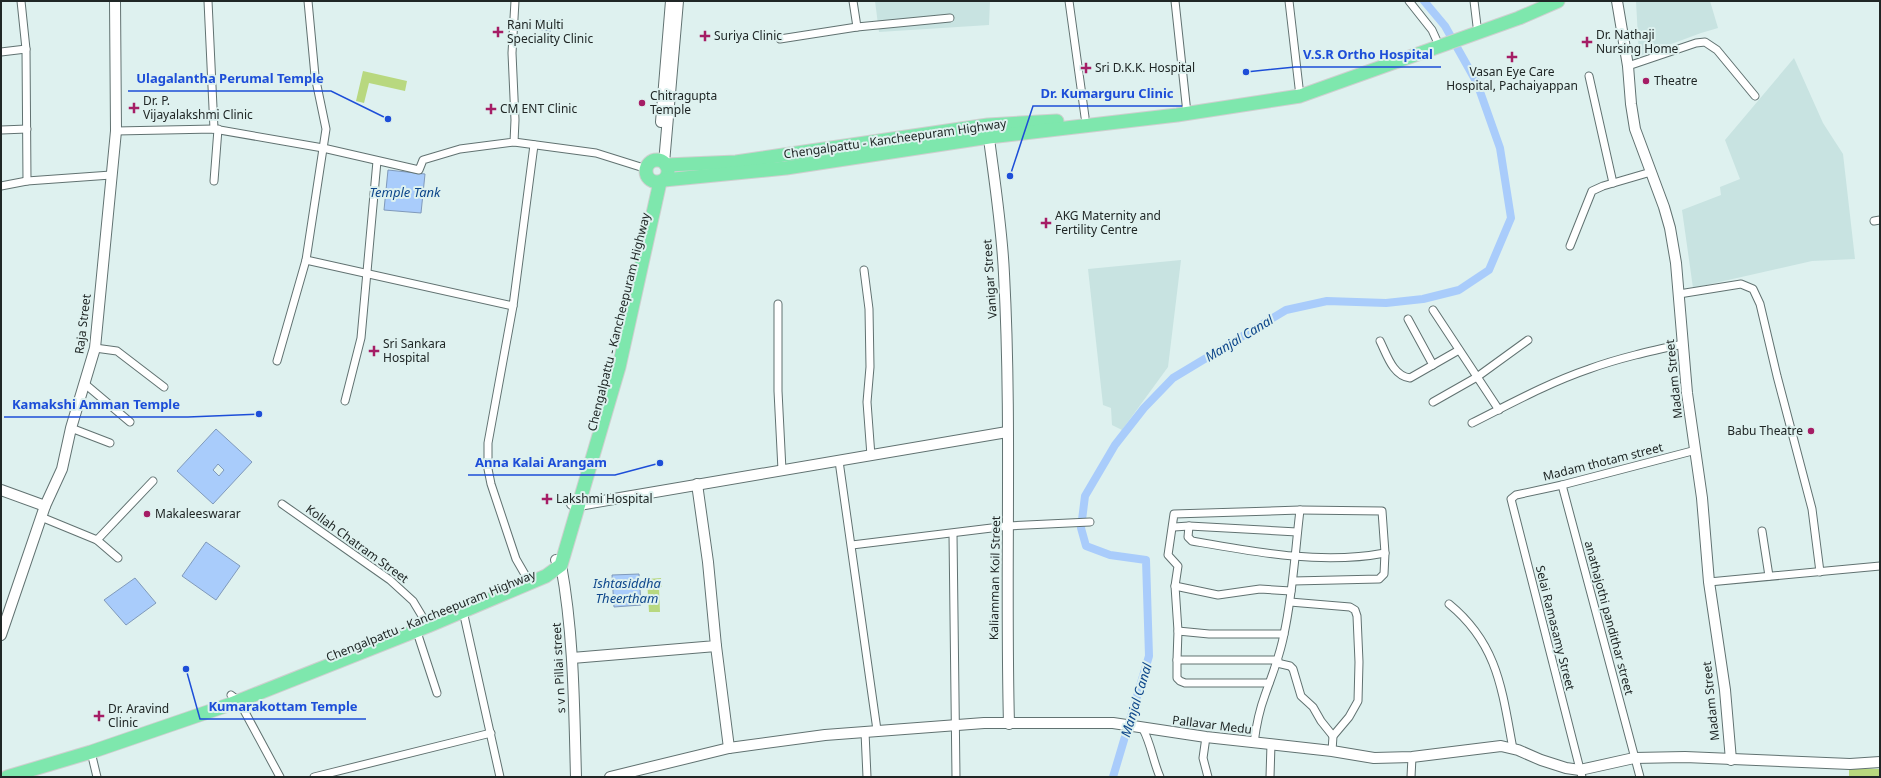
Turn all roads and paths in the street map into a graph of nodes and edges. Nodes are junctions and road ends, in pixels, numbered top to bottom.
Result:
1 (21, 1) edge
2 (115, 1) edge
3 (208, 1) edge
4 (308, 1) edge
5 (515, 1) edge
6 (671, 1) edge
7 (678, 1) edge
8 (853, 1) edge
9 (1069, 1) edge
10 (1175, 1) edge
11 (1289, 1) edge
12 (1409, 1) edge
13 (1474, 1) edge
14 (1539, 1) edge
15 (1558, 1) edge
16 (1617, 1) edge
17 (950, 18) dead end
18 (1477, 26) junction
19 (857, 27) junction
20 (1454, 38) junction
21 (780, 39) dead end
22 (1439, 42) junction
23 (26, 49) junction
24 (1, 52) edge
25 (1628, 66) junction
26 (1589, 76) dead end
27 (1299, 92) junction
28 (1755, 96) dead end
29 (1186, 109) junction
30 (1085, 117) junction
31 (27, 129) junction
32 (216, 129) junction
33 (1, 130) edge
34 (989, 131) junction
35 (116, 132) junction
36 (514, 142) junction
37 (534, 145) junction
38 (323, 148) junction
39 (377, 161) junction
40 (663, 163) junction
41 (647, 169) junction
42 (1651, 172) junction
43 (111, 175) junction
44 (27, 181) junction
45 (214, 181) dead end
46 (659, 181) junction
47 (1613, 183) junction
48 (1, 186) edge
49 (1570, 246) dead end
50 (306, 260) junction
51 (864, 270) dead end
52 (366, 272) junction
53 (1679, 294) junction
54 (778, 304) dead end
55 (513, 306) junction
56 (1433, 310) dead end
57 (1408, 320) dead end
58 (1528, 340) dead end
59 (1380, 341) dead end
60 (1683, 344) junction
61 (95, 348) junction
62 (1459, 350) junction
63 (277, 361) dead end
64 (1433, 365) junction
65 (1477, 377) junction
66 (85, 384) junction
67 (164, 387) dead end
68 (346, 401) dead end
69 (1433, 402) dead end
70 (1499, 410) junction
71 (130, 422) dead end
72 (1472, 423) dead end
73 (70, 428) junction
74 (1007, 432) junction
75 (110, 443) dead end
76 (1696, 450) junction
77 (871, 456) junction
78 (839, 461) junction
79 (782, 470) junction
80 (153, 481) dead end
81 (698, 484) junction
82 (1562, 485) junction
83 (1, 490) edge
84 (1516, 495) joint
85 (282, 504) dead end
86 (575, 504) junction
87 (45, 506) junction
88 (1300, 510) junction
89 (41, 517) junction
90 (1090, 522) dead end
91 (1008, 526) junction
92 (1189, 526) junction
93 (1174, 527) junction
94 (1762, 531) dead end
95 (1297, 532) junction
96 (953, 534) junction
97 (97, 540) junction
98 (852, 545) junction
99 (1385, 553) junction
100 (1296, 557) junction
101 (118, 558) dead end
102 (558, 563) junction
103 (1880, 566) edge
104 (1820, 572) junction
105 (546, 576) junction
106 (1769, 576) junction
107 (526, 578) junction
108 (1293, 581) junction
109 (1709, 582) junction
110 (1175, 586) junction
111 (1291, 591) junction
112 (566, 592) junction
113 (1290, 602) junction
114 (1449, 604) dead end
115 (463, 611) junction
116 (421, 625) junction
117 (1178, 631) junction
118 (1284, 634) junction
119 (1, 635) edge
120 (716, 646) junction
121 (572, 658) junction
122 (1177, 660) junction
123 (1277, 662) junction
124 (1269, 683) junction
125 (437, 693) dead end
126 (235, 698) junction
127 (1009, 724) junction
128 (954, 726) junction
129 (1144, 729) junction
130 (877, 730) junction
131 (865, 732) junction
132 (491, 733) junction
133 (1333, 736) junction
134 (1206, 737) junction
135 (1254, 743) junction
136 (1271, 744) junction
137 (729, 748) junction
138 (1513, 749) junction
139 (1332, 751) junction
140 (91, 752) junction
141 (1412, 757) junction
142 (1634, 758) junction
143 (1731, 760) junction
144 (1880, 762) edge
145 (1, 770) edge
146 (1581, 773) edge
147 (7, 777) edge
148 (97, 777) edge
149 (280, 777) edge
150 (314, 777) edge
151 (500, 777) edge
152 (576, 777) edge
153 (610, 777) edge
154 (867, 777) edge
155 (956, 777) edge
156 (1160, 777) edge
157 (1208, 777) edge
158 (1270, 777) edge
159 (1411, 777) edge
160 (1640, 777) edge

1 - 23 street
2 - 35 street, Raja Street
3 - 32 street
4 - 38 street
5 - 36 street
6 - 40 street
7 - 40 street
8 - 19 street
9 - 30 street
10 - 29 street
11 - 27 street
12 - 22 street
13 - 18 street
14 - 18 highway
15 - 20 highway
16 - 25 street, Madam Street
17 - 19 street
18 - 20 highway
19 - 21 street
20 - 22 highway
22 - 27 highway
23 - 24 street
23 - 31 street
25 - 28 street
25 - 42 street, Madam Street
26 - 47 street
27 - 29 highway
29 - 30 highway, Chengalpattu - Kancheepuram Highway
29 - 34 highway
30 - 34 highway, Chengalpattu - Kancheepuram Highway
31 - 33 street
31 - 44 street
32 - 35 street
32 - 38 street
32 - 45 street
34 - 40 highway, Chengalpattu - Kancheepuram Highway
34 - 46 highway
34 - 74 street, Vanigar Street
35 - 43 street, Raja Street
36 - 37 street
36 - 39 street
37 - 41 street
37 - 55 street
38 - 39 street
38 - 50 street
39 - 52 street
40 - 41 highway
40 - 46 highway
41 - 46 highway
42 - 47 street
42 - 53 street, Madam Street
43 - 44 street
43 - 61 street, Raja Street
44 - 48 street
46 - 86 highway, Chengalpattu - Kancheepuram Highway
47 - 49 street
50 - 52 street
50 - 63 street
51 - 77 street
52 - 55 street
52 - 68 street
53 - 60 street, Madam Street
53 - 104 street
54 - 79 street
55 - 107 street
56 - 62 street
57 - 64 street
58 - 65 street
59 - 64 street
60 - 70 street
60 - 76 street, Madam Street
61 - 66 street, Raja Street
61 - 67 street
62 - 64 street
62 - 65 street
65 - 69 street
65 - 70 street
66 - 71 street
66 - 73 street, Raja Street
70 - 72 street
73 - 75 street
73 - 87 street, Raja Street
74 - 77 street
74 - 91 street, Kaliamman Koil Street
76 - 82 street, Madam thotam street
76 - 109 street, Madam Street
77 - 78 street
78 - 79 street
78 - 98 street
79 - 81 street
80 - 97 street
81 - 86 street
81 - 120 street
82 - 84 street, Madam thotam street
82 - 142 street, anathajothi pandithar street
83 - 87 street
84 - 146 street, Selai Ramasamy Street
85 - 116 street, Kollah Chatram Street
86 - 102 highway, Chengalpattu - Kancheepuram Highway
87 - 89 street, Raja Street
88 - 93 street
88 - 95 street
88 - 99 street
89 - 97 street
89 - 119 street, Raja Street
90 - 91 street
91 - 96 street
91 - 127 street, Kaliamman Koil Street
92 - 93 street
92 - 95 street
92 - 100 street
93 - 110 street
94 - 106 street
95 - 100 street
96 - 98 street
96 - 128 street
97 - 101 street
98 - 130 street
99 - 100 street
99 - 108 street
100 - 108 street
102 - 105 highway
102 - 107 highway, Chengalpattu - Kancheepuram Highway
102 - 112 street, s v n Pillai street
103 - 104 street
104 - 106 street
105 - 112 street
105 - 115 highway
106 - 109 street
107 - 116 highway, Chengalpattu - Kancheepuram Highway
108 - 111 street
109 - 143 street, Madam Street
110 - 111 street
110 - 117 street
111 - 113 street
112 - 121 street, s v n Pillai street
113 - 118 street
113 - 133 street
114 - 138 street
115 - 116 highway
115 - 132 street
116 - 125 street, Kollah Chatram Street
116 - 126 highway
117 - 118 street
117 - 122 street
118 - 123 street
120 - 121 street
120 - 137 street
121 - 152 street, s v n Pillai street
122 - 123 street
122 - 124 street
123 - 124 street
123 - 133 street
124 - 135 street
126 - 140 highway
126 - 145 highway
126 - 149 street
127 - 128 street, Pallavar Medu
127 - 129 street, Pallavar Medu
128 - 130 street, Pallavar Medu
128 - 155 street
129 - 134 street, Pallavar Medu
129 - 156 street
130 - 131 street, Pallavar Medu
131 - 137 street, Pallavar Medu
131 - 154 street
132 - 150 street
132 - 151 street
133 - 139 street
134 - 135 street, Pallavar Medu
134 - 157 street
135 - 136 street, Pallavar Medu
136 - 139 street, Pallavar Medu
136 - 158 street
137 - 153 street, Pallavar Medu
138 - 141 street, Pallavar Medu
138 - 146 street, Pallavar Medu
139 - 141 street, Pallavar Medu
140 - 147 highway
140 - 148 street
141 - 159 street
142 - 143 street
142 - 146 street
142 - 160 street, anathajothi pandithar street
143 - 144 street

